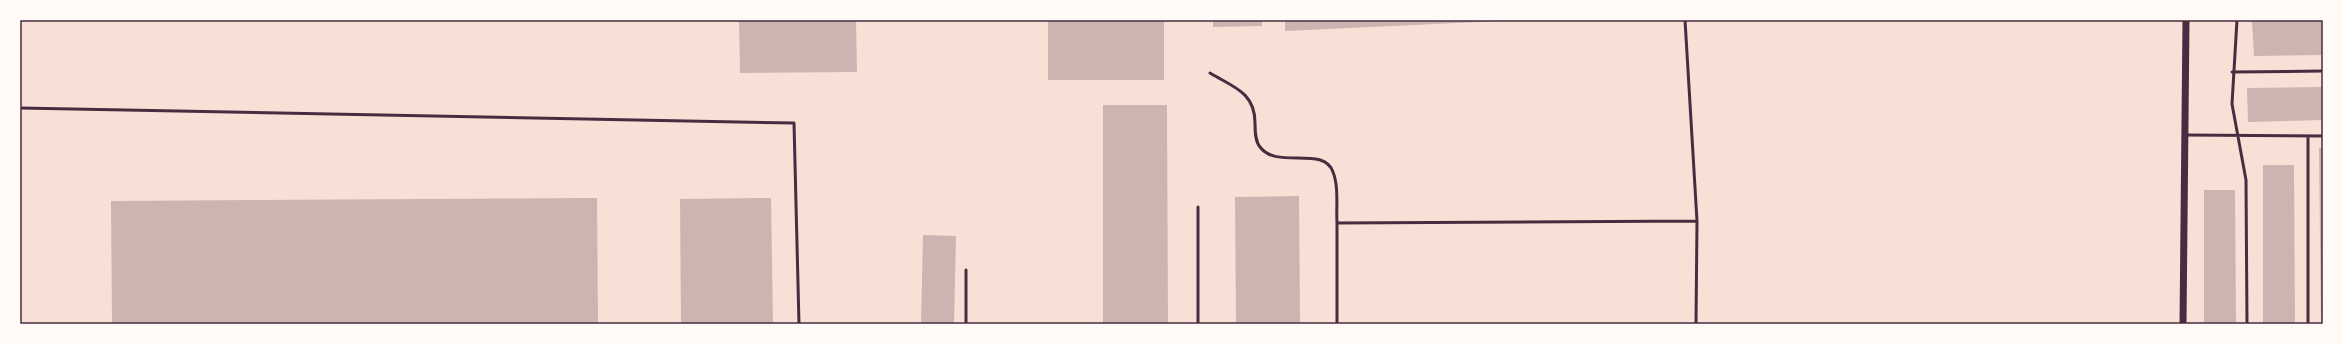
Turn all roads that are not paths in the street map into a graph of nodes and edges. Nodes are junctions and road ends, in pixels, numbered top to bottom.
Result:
1 (1685, 20) edge
2 (2186, 20) edge
3 (2237, 20) edge
4 (2323, 70) edge
5 (2232, 72) junction
6 (1210, 73) dead end
7 (20, 108) edge
8 (2185, 135) junction
9 (2238, 136) junction
10 (2308, 136) junction
11 (2323, 136) edge
12 (1198, 207) dead end
13 (1696, 221) junction
14 (1336, 223) junction
15 (966, 270) dead end
16 (799, 324) edge
17 (966, 324) edge
18 (1198, 324) edge
19 (1337, 324) edge
20 (1696, 324) edge
21 (2183, 324) edge
22 (2247, 324) edge
23 (2308, 324) edge

1 - 13 lane
2 - 8 street
3 - 5 lane
4 - 5 lane
5 - 9 lane
6 - 14 lane
7 - 16 lane
8 - 9 lane
8 - 21 street
9 - 10 lane
9 - 22 lane
10 - 11 lane
10 - 23 lane
12 - 18 lane
13 - 14 lane
13 - 20 lane
14 - 19 lane
15 - 17 lane

